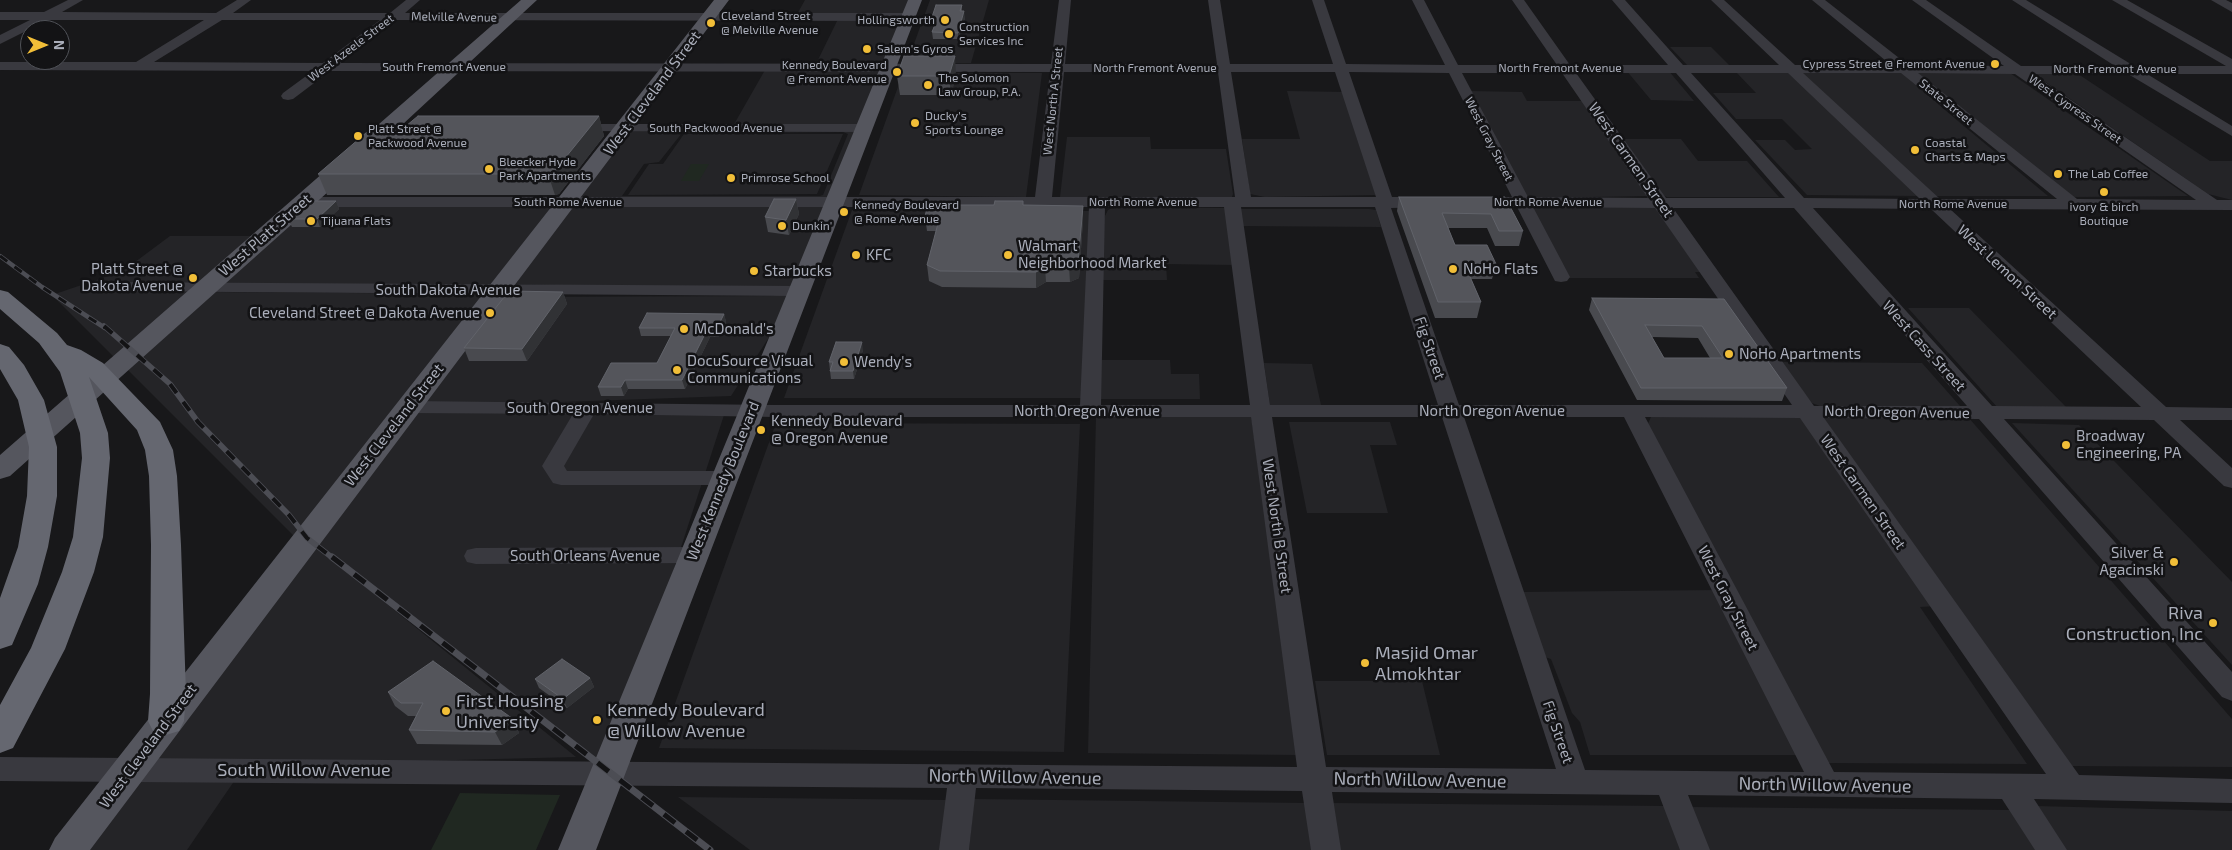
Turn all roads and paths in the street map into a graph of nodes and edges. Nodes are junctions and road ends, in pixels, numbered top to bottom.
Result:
1 (77, 0) edge
2 (245, 0) edge
3 (414, 0) edge
4 (530, 0) edge
5 (722, 0) edge
6 (915, 0) edge
7 (1065, 0) edge
8 (1214, 0) edge
9 (1318, 0) edge
10 (1418, 0) edge
11 (1518, 0) edge
12 (1618, 0) edge
13 (1717, 0) edge
14 (1818, 0) edge
15 (1918, 0) edge
16 (2018, 0) edge
17 (2118, 0) edge
18 (2217, 0) edge
19 (2232, 8) edge
20 (0, 16) edge
21 (46, 16) junction
22 (219, 16) junction
23 (392, 16) junction
24 (511, 17) junction
25 (908, 17) junction
26 (709, 18) junction
27 (0, 40) edge
28 (2232, 64) edge
29 (0, 66) edge
30 (138, 66) junction
31 (326, 66) junction
32 (455, 68) junction
33 (671, 68) junction
34 (888, 68) junction
35 (1056, 68) junction
36 (1224, 68) junction
37 (1341, 68) junction
38 (1453, 68) junction
39 (1565, 68) junction
40 (1679, 69) junction
41 (1792, 69) junction
42 (1904, 69) junction
43 (2017, 69) junction
44 (2131, 69) junction
45 (2232, 70) edge
46 (288, 96) dead end
47 (389, 128) junction
48 (412, 128) edge
49 (560, 128) edge
50 (626, 128) junction
51 (864, 128) junction
52 (2232, 132) edge
53 (834, 201) junction
54 (1043, 201) junction
55 (302, 202) junction
56 (566, 202) junction
57 (1096, 202) junction
58 (1238, 202) junction
59 (1383, 202) junction
60 (1442, 202) edge
61 (1461, 202) edge
62 (1521, 202) junction
63 (1660, 202) junction
64 (1797, 202) junction
65 (1934, 204) junction
66 (2073, 204) junction
67 (2213, 205) junction
68 (2232, 205) edge
69 (2232, 218) edge
70 (1561, 277) dead end
71 (97, 287) dead end
72 (206, 288) junction
73 (498, 290) junction
74 (799, 291) junction
75 (0, 297) edge
76 (0, 352) edge
77 (66, 356) junction
78 (408, 407) junction
79 (587, 408) junction
80 (752, 410) junction
81 (1090, 411) junction
82 (1451, 411) junction
83 (1631, 411) junction
84 (1806, 411) junction
85 (1262, 412) junction
86 (1984, 413) junction
87 (2161, 414) junction
88 (2232, 414) edge
89 (0, 470) edge
90 (725, 478) junction
91 (2232, 481) edge
92 (694, 555) junction
93 (476, 556) dead end
94 (0, 636) edge
95 (2232, 690) edge
96 (166, 721) junction
97 (0, 738) edge
98 (0, 769) edge
99 (130, 769) junction
100 (608, 772) junction
101 (963, 776) junction
102 (1314, 780) junction
103 (1575, 782) junction
104 (1669, 782) junction
105 (1826, 786) junction
106 (2010, 786) junction
107 (2071, 787) junction
108 (2232, 791) edge
109 (68, 850) edge
110 (577, 850) edge
111 (954, 850) edge
112 (1326, 850) edge
113 (1695, 850) edge
114 (2052, 850) edge

1 - 21 street
2 - 22 street
3 - 23 street, West Azeele Street
4 - 24 main road, West Platt Street
5 - 26 main road, West Cleveland Street
6 - 25 main road, West Kennedy Boulevard
7 - 35 street, West North A Street
8 - 36 street, West North B Street
9 - 37 street, Fig Street
10 - 38 street, West Gray Street
11 - 39 street, West Carmen Street
12 - 40 street, West Cass Street
13 - 41 street, West Lemon Street
14 - 42 street, State Street
15 - 43 street, West Cypress Street
16 - 44 street
17 - 28 street
18 - 19 street
20 - 21 street, Melville Avenue
21 - 22 street, Melville Avenue
21 - 27 street
22 - 23 street, Melville Avenue
22 - 30 street
23 - 24 street, Melville Avenue
23 - 31 street, West Azeele Street
24 - 26 street, Melville Avenue
24 - 32 main road, West Platt Street
25 - 26 street, Melville Avenue
25 - 34 main road, West Kennedy Boulevard
26 - 33 main road, West Cleveland Street
29 - 30 street, South Fremont Avenue
30 - 31 street, South Fremont Avenue
31 - 32 street, South Fremont Avenue
31 - 46 street, West Azeele Street
32 - 33 street, South Fremont Avenue
32 - 47 main road, West Platt Street
33 - 34 street, South Fremont Avenue
33 - 50 main road, West Cleveland Street
34 - 35 street, North Fremont Avenue
34 - 51 main road, West Kennedy Boulevard
35 - 36 street, North Fremont Avenue
35 - 54 street, West North A Street
36 - 37 street, North Fremont Avenue
36 - 58 street, West North B Street
37 - 38 street, North Fremont Avenue
37 - 59 street, Fig Street
38 - 39 street, North Fremont Avenue
38 - 62 street, West Gray Street
39 - 40 street, North Fremont Avenue
39 - 63 street, West Carmen Street
40 - 41 street, North Fremont Avenue
40 - 64 street, West Cass Street
41 - 42 street, North Fremont Avenue
41 - 65 street, West Lemon Street
42 - 43 street, North Fremont Avenue
42 - 66 street, State Street
43 - 44 street, North Fremont Avenue
43 - 67 street, West Cypress Street
44 - 45 street, North Fremont Avenue
44 - 52 street
47 - 48 street
47 - 55 main road, West Platt Street
49 - 50 street, South Packwood Avenue
50 - 51 street, South Packwood Avenue
50 - 56 main road, West Cleveland Street
51 - 53 main road, West Kennedy Boulevard
53 - 54 street, North Rome Avenue
53 - 56 street, South Rome Avenue
53 - 74 main road, West Kennedy Boulevard
54 - 57 street, North Rome Avenue
55 - 56 street, South Rome Avenue
55 - 72 main road, West Platt Street
56 - 73 main road, West Cleveland Street
57 - 58 street, North Rome Avenue
57 - 81 street
58 - 59 street, North Rome Avenue
58 - 85 street, West North B Street
59 - 60 street, North Rome Avenue
59 - 82 street, Fig Street
61 - 62 street, North Rome Avenue
62 - 63 street, North Rome Avenue
62 - 70 street, West Gray Street
63 - 64 street, North Rome Avenue
63 - 84 street, West Carmen Street
64 - 65 street, North Rome Avenue
64 - 86 street, West Cass Street
65 - 66 street, North Rome Avenue
65 - 87 street, West Lemon Street
66 - 67 street, North Rome Avenue
67 - 68 street, North Rome Avenue
67 - 69 street, West Cypress Street
71 - 72 street, South Dakota Avenue
72 - 73 street, South Dakota Avenue
72 - 89 main road, West Platt Street
73 - 74 street, South Dakota Avenue
73 - 78 main road, West Cleveland Street
74 - 80 main road, West Kennedy Boulevard
75 - 77 highway
76 - 94 highway
77 - 96 highway
77 - 97 highway
78 - 79 street, South Oregon Avenue
78 - 96 main road, West Cleveland Street
79 - 80 street, South Oregon Avenue
79 - 90 street
80 - 81 street, North Oregon Avenue
80 - 90 main road, West Kennedy Boulevard
81 - 85 street, North Oregon Avenue
82 - 83 street, North Oregon Avenue
82 - 85 street, North Oregon Avenue
82 - 103 street, Fig Street
83 - 84 street, North Oregon Avenue
83 - 105 street, West Gray Street
84 - 86 street, North Oregon Avenue
84 - 107 street, West Carmen Street
85 - 102 street, West North B Street
86 - 87 street, North Oregon Avenue
86 - 95 street, West Cass Street
87 - 88 street, North Oregon Avenue
87 - 91 street, West Lemon Street
90 - 92 main road, West Kennedy Boulevard
92 - 93 street, South Orleans Avenue
92 - 100 main road, West Kennedy Boulevard
96 - 99 main road, West Cleveland Street
98 - 99 street, South Willow Avenue
99 - 100 street, South Willow Avenue
99 - 109 main road, West Cleveland Street
100 - 101 street, North Willow Avenue
100 - 110 main road, West Kennedy Boulevard
101 - 102 street, North Willow Avenue
101 - 111 street
102 - 103 street, North Willow Avenue
102 - 112 street, West North B Street
103 - 104 street, North Willow Avenue
104 - 105 street, North Willow Avenue
104 - 113 street
105 - 106 street, North Willow Avenue
106 - 107 street, North Willow Avenue
106 - 114 street
107 - 108 street, North Willow Avenue

